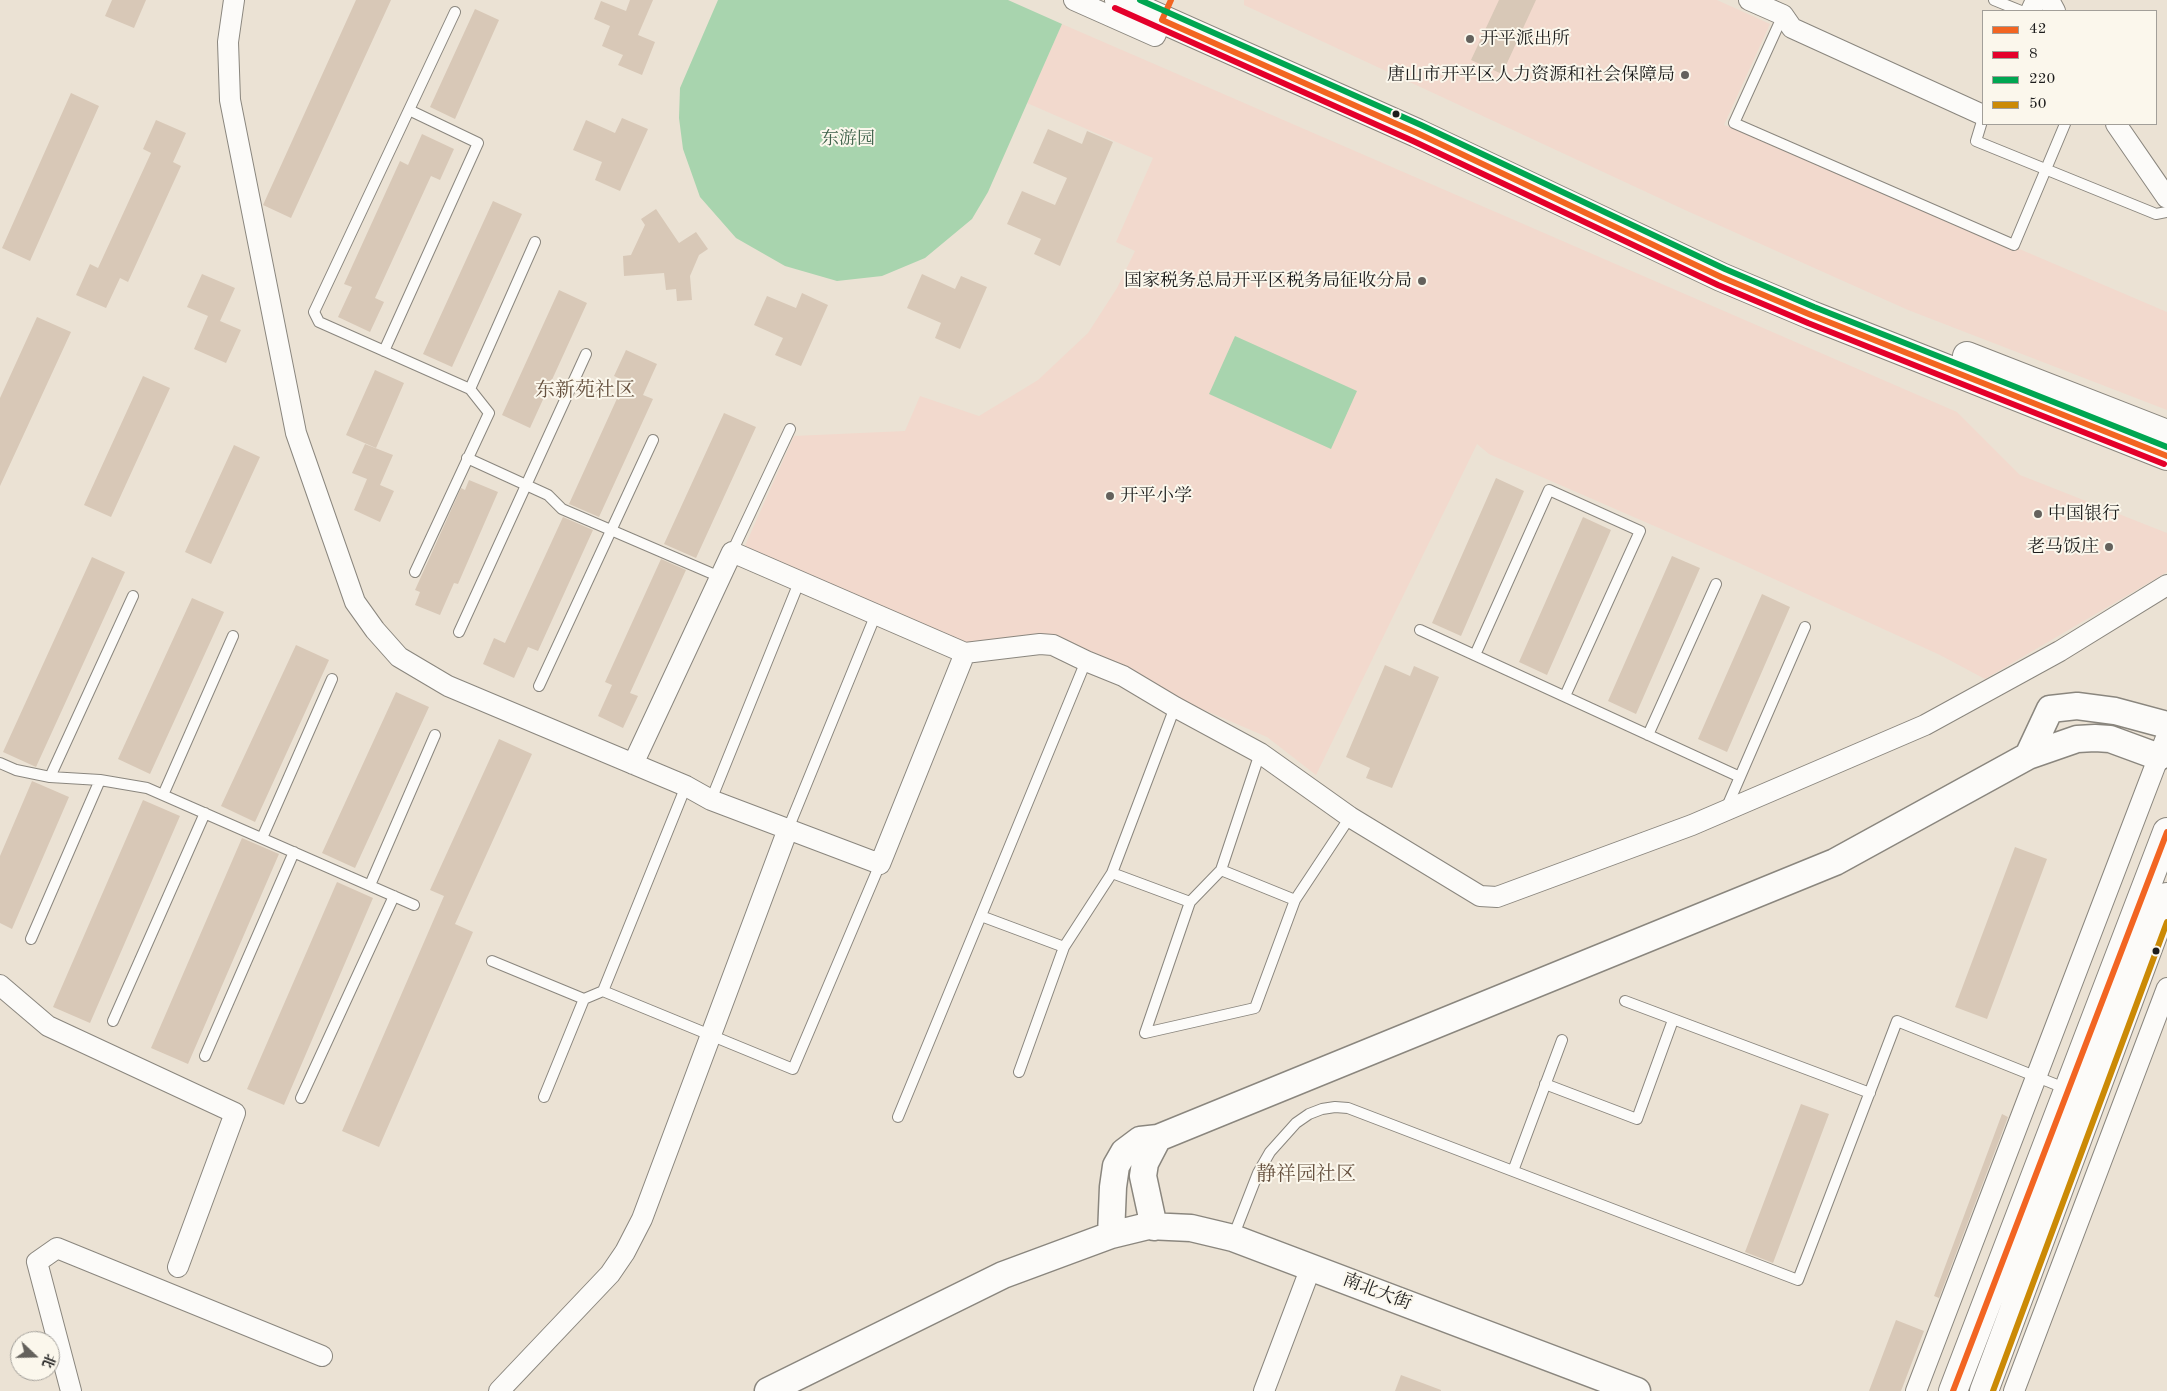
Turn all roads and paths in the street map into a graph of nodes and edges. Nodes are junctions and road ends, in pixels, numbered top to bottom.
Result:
1 (234, 0) edge
2 (1074, 0) edge
3 (1119, 0) edge
4 (1749, 0) edge
5 (1994, 0) edge
6 (1167, 6) edge
7 (1786, 8) edge
8 (2019, 10) edge
9 (455, 12) dead end
10 (409, 110) junction
11 (1982, 116) edge
12 (1982, 120) edge
13 (2065, 125) edge
14 (2117, 125) edge
15 (2046, 168) junction
16 (2167, 198) edge
17 (2167, 212) edge
18 (535, 242) dead end
19 (384, 351) junction
20 (586, 354) dead end
21 (470, 389) junction
22 (790, 429) dead end
23 (2167, 434) edge
24 (653, 440) dead end
25 (2167, 456) edge
26 (467, 458) junction
27 (526, 484) junction
28 (612, 531) junction
29 (732, 552) junction
30 (416, 572) dead end
31 (720, 577) junction
32 (800, 580) junction
33 (1716, 584) dead end
34 (2167, 585) edge
35 (132, 596) dead end
36 (876, 614) junction
37 (1805, 627) dead end
38 (1420, 630) dead end
39 (459, 632) dead end
40 (233, 636) dead end
41 (965, 654) junction
42 (1475, 655) junction
43 (1086, 661) junction
44 (332, 679) dead end
45 (539, 686) dead end
46 (1565, 696) junction
47 (1175, 707) junction
48 (2167, 725) edge
49 (1648, 735) junction
50 (435, 736) dead end
51 (2163, 746) edge
52 (1260, 752) junction
53 (2028, 756) junction
54 (0, 762) edge
55 (633, 764) junction
56 (50, 777) junction
57 (1740, 777) junction
58 (100, 780) junction
59 (686, 786) junction
60 (163, 794) junction
61 (711, 800) junction
62 (1726, 810) junction
63 (205, 813) junction
64 (1350, 817) junction
65 (788, 830) junction
66 (2167, 832) edge
67 (262, 838) junction
68 (294, 852) junction
69 (880, 864) junction
70 (1221, 870) junction
71 (1112, 873) junction
72 (370, 885) junction
73 (394, 896) junction
74 (2167, 897) edge
75 (1294, 900) junction
76 (1190, 902) junction
77 (414, 905) dead end
78 (981, 916) junction
79 (31, 939) dead end
80 (1064, 947) junction
81 (492, 961) dead end
82 (0, 986) edge
83 (2167, 988) edge
84 (603, 992) junction
85 (584, 1000) junction
86 (1625, 1001) dead end
87 (1673, 1020) junction
88 (113, 1021) dead end
89 (710, 1036) junction
90 (1562, 1040) dead end
91 (205, 1056) dead end
92 (1019, 1072) dead end
93 (1545, 1084) junction
94 (2068, 1089) junction
95 (1870, 1093) junction
96 (544, 1097) dead end
97 (301, 1098) dead end
98 (898, 1117) dead end
99 (1158, 1138) junction
100 (1514, 1171) junction
101 (1154, 1227) junction
102 (1111, 1235) junction
103 (1233, 1238) junction
104 (178, 1267) dead end
105 (1311, 1267) junction
106 (322, 1356) dead end
107 (71, 1391) edge
108 (499, 1391) edge
109 (768, 1391) edge
110 (1264, 1391) edge
111 (1637, 1391) edge
112 (1916, 1391) edge
113 (1952, 1391) edge
114 (1984, 1391) edge
115 (2014, 1391) edge

1 - 55 street
2 - 6 street
3 - 6 main road
4 - 7 street
5 - 8 lane
6 - 23 main road
6 - 25 main road
7 - 11 street
7 - 15 lane
9 - 10 lane
10 - 19 lane
10 - 19 lane
12 - 15 lane
13 - 15 lane
14 - 16 street
15 - 17 lane
18 - 21 lane
19 - 21 lane
20 - 27 lane
21 - 26 lane
22 - 29 lane
24 - 28 lane
26 - 27 lane
26 - 30 lane
27 - 28 lane
27 - 39 lane
28 - 31 lane
28 - 45 lane
29 - 31 street
29 - 32 street
31 - 55 street
32 - 36 street
32 - 61 lane
33 - 49 lane
34 - 62 street
35 - 56 lane
36 - 41 street
36 - 65 lane
37 - 57 lane
38 - 42 lane
40 - 60 lane
41 - 43 street
41 - 69 street
42 - 46 lane
42 - 46 lane
43 - 47 street
43 - 78 lane
44 - 67 lane
46 - 49 lane
47 - 52 street
47 - 71 lane
48 - 53 street
49 - 57 lane
50 - 72 lane
51 - 53 street
51 - 112 street
52 - 64 street
52 - 70 lane
53 - 99 street
54 - 56 lane
55 - 59 street
56 - 58 lane
57 - 62 lane
58 - 60 lane
58 - 79 lane
59 - 61 street
59 - 84 lane
60 - 63 lane
61 - 65 street
62 - 64 street
63 - 67 lane
63 - 88 lane
64 - 75 lane
65 - 69 street
65 - 89 street
66 - 94 main road
67 - 68 lane
68 - 72 lane
68 - 91 lane
69 - 89 lane
70 - 75 lane
70 - 76 lane
71 - 76 lane
71 - 80 lane
72 - 73 lane
73 - 77 lane
73 - 97 lane
74 - 114 main road
75 - 76 lane
78 - 80 lane
78 - 98 lane
80 - 92 lane
81 - 85 lane
82 - 104 street
83 - 115 street
84 - 85 lane
84 - 89 lane
85 - 96 lane
86 - 87 lane
87 - 93 lane
87 - 95 lane
89 - 108 street
90 - 93 lane
93 - 100 lane
94 - 95 lane
94 - 113 main road
95 - 100 lane
99 - 101 street
99 - 102 street
100 - 103 lane
101 - 102 street, 南北大街
101 - 103 street, 南北大街
102 - 109 street, 南北大街
103 - 105 street, 南北大街
105 - 110 street
105 - 111 street, 南北大街
106 - 107 street

